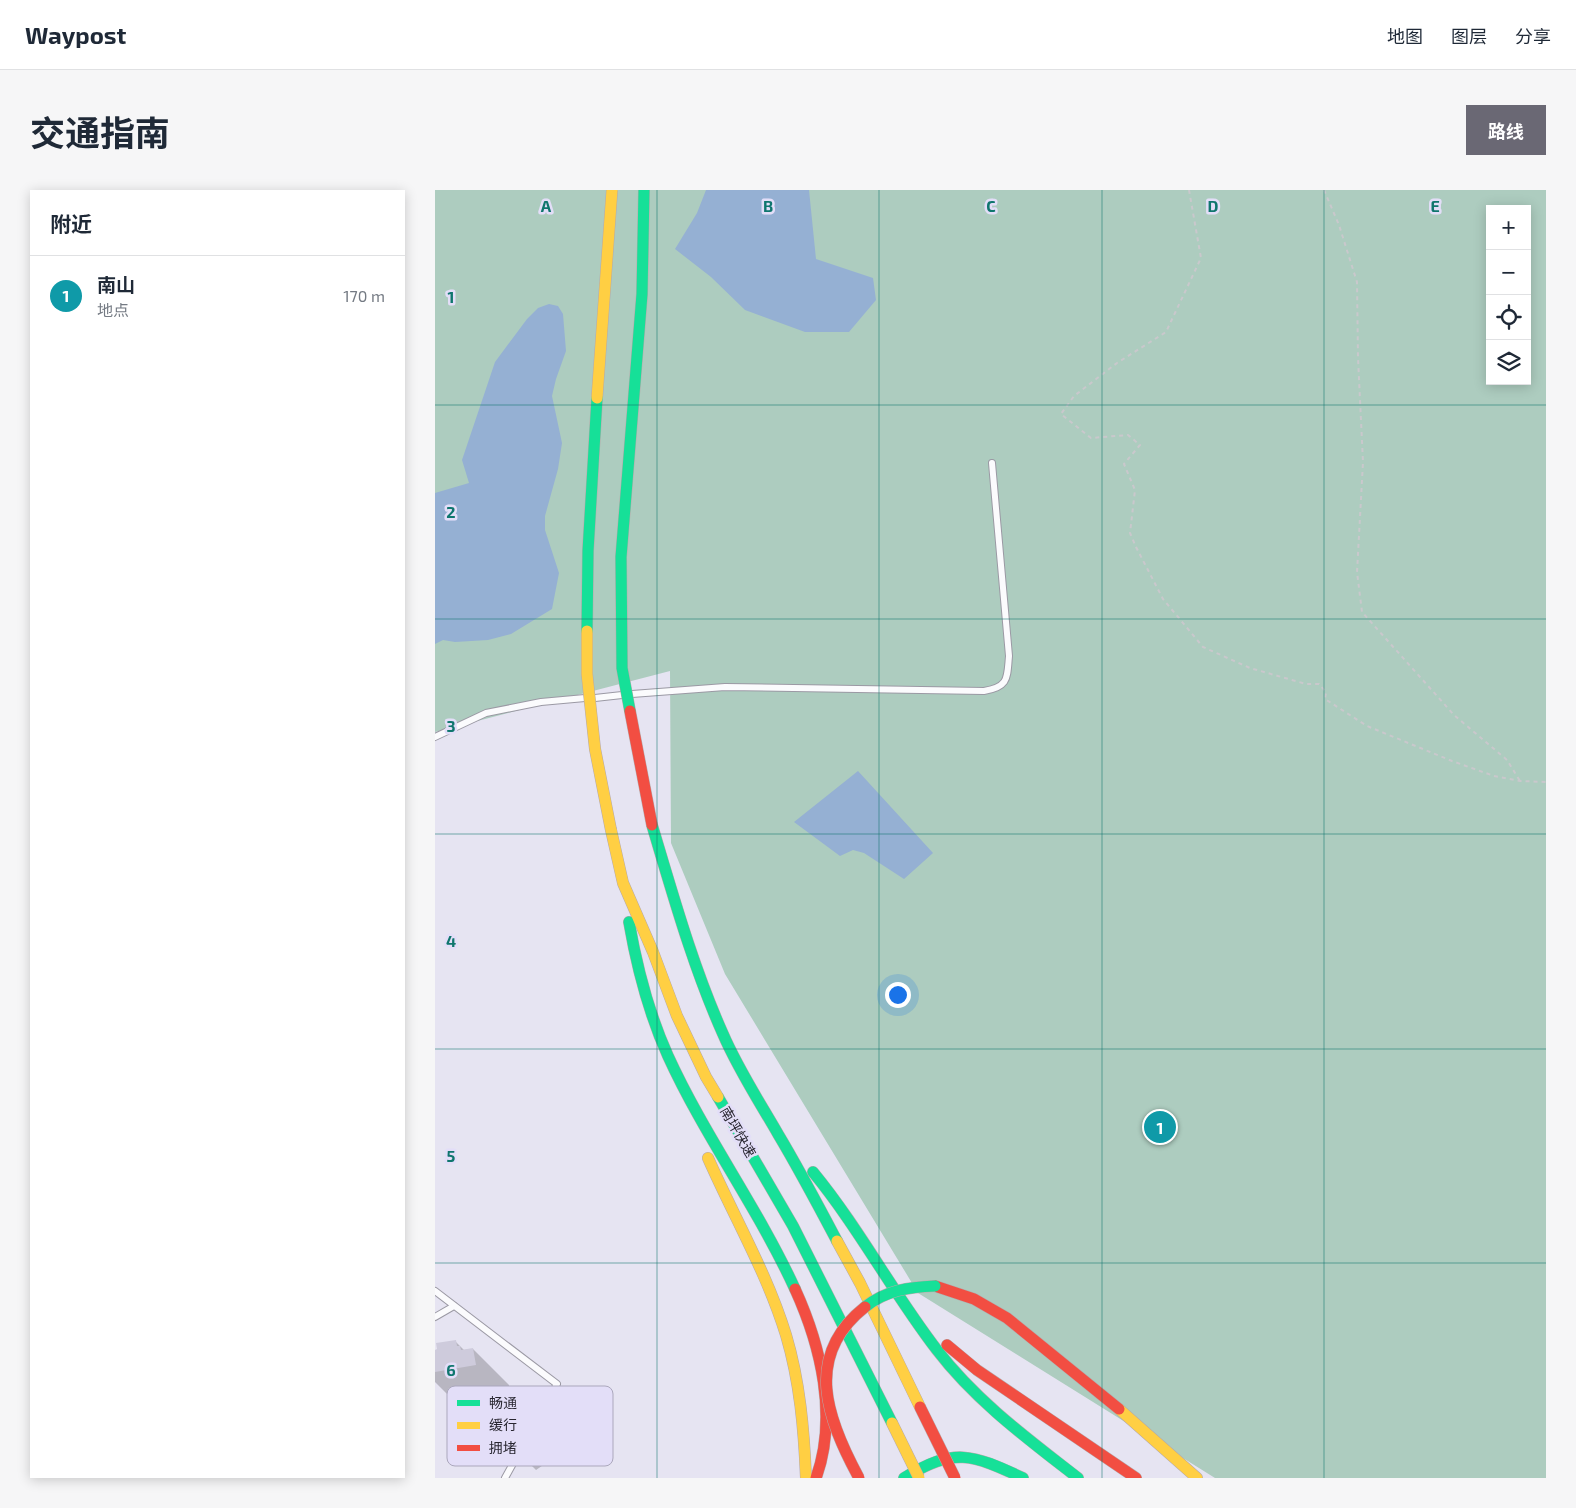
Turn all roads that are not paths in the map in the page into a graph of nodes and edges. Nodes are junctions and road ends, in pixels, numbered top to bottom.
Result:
1 (612, 190) edge
2 (644, 190) edge
3 (992, 463) dead end
4 (435, 737) edge
5 (623, 883) junction
6 (676, 1072) junction
7 (773, 1125) junction
8 (435, 1291) edge
9 (454, 1306) junction
10 (910, 1312) junction
11 (435, 1317) edge
12 (556, 1386) edge
13 (512, 1466) edge
14 (505, 1478) edge
15 (807, 1478) edge
16 (816, 1478) edge
17 (859, 1478) edge
18 (904, 1478) edge
19 (919, 1478) edge
20 (955, 1478) edge
21 (1023, 1478) edge
22 (1079, 1478) edge
23 (1136, 1478) edge
24 (1197, 1478) edge

1 - 5 highway, 南坪快速, bridge
2 - 7 highway, bridge
3 - 4 lane
5 - 6 highway
5 - 19 highway, 南坪快速, bridge
6 - 15 highway
6 - 16 highway
7 - 10 highway
7 - 20 highway, bridge
8 - 9 lane
9 - 11 lane
9 - 12 lane
10 - 22 highway
10 - 23 highway
13 - 14 lane
17 - 24 highway, bridge
18 - 21 highway

